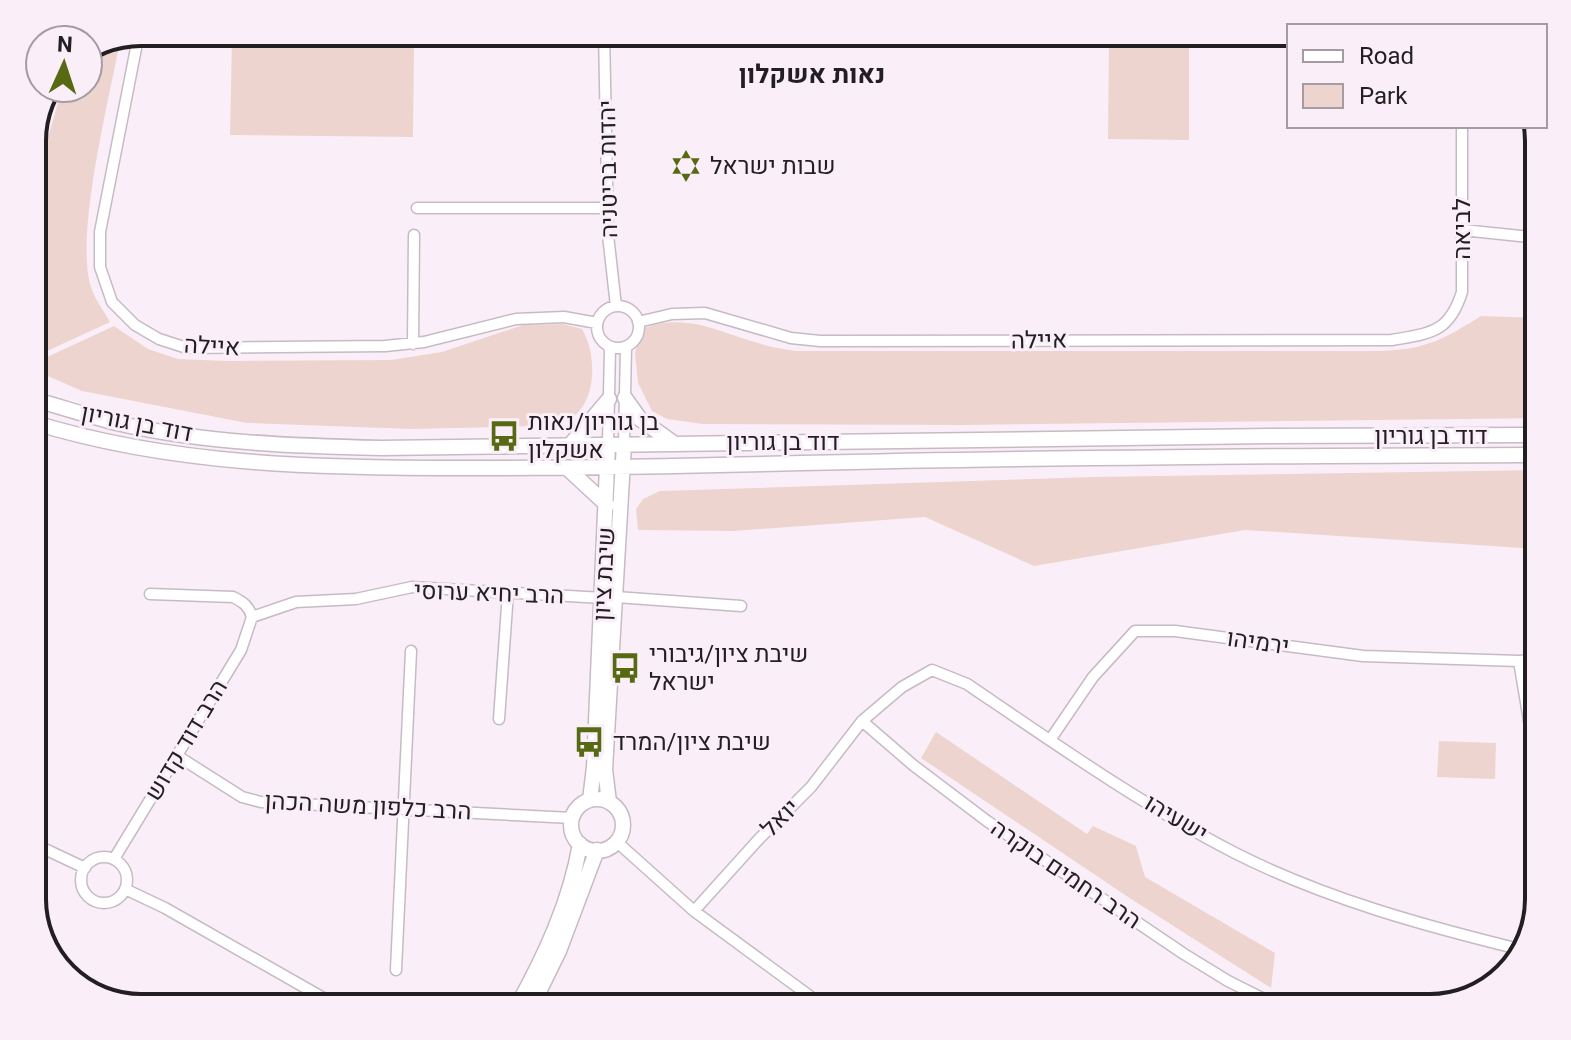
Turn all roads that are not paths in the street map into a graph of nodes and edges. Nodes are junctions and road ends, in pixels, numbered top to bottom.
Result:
1 (136, 46) edge
2 (604, 46) edge
3 (1462, 128) edge
4 (417, 208) dead end
5 (608, 208) junction
6 (1463, 230) junction
7 (414, 235) dead end
8 (1525, 237) edge
9 (616, 306) junction
10 (638, 322) junction
11 (597, 323) junction
12 (1442, 327) joint
13 (413, 344) junction
14 (610, 347) junction
15 (626, 347) junction
16 (46, 395) edge
17 (625, 398) junction
18 (609, 399) junction
19 (46, 403) edge
20 (92, 416) junction
21 (46, 426) edge
22 (46, 431) edge
23 (1525, 435) edge
24 (673, 443) junction
25 (616, 444) junction
26 (570, 445) junction
27 (129, 447) junction
28 (1525, 455) edge
29 (654, 467) junction
30 (567, 468) junction
31 (615, 468) junction
32 (621, 497) junction
33 (607, 505) junction
34 (508, 592) junction
35 (150, 594) dead end
36 (609, 598) junction
37 (741, 606) dead end
38 (252, 617) junction
39 (411, 651) dead end
40 (1525, 660) edge
41 (1519, 661) junction
42 (1525, 697) edge
43 (499, 719) dead end
44 (862, 721) junction
45 (1050, 740) junction
46 (176, 755) junction
47 (590, 800) junction
48 (609, 802) junction
49 (404, 809) junction
50 (572, 818) junction
51 (617, 842) junction
52 (580, 844) junction
53 (46, 850) edge
54 (597, 850) junction
55 (114, 859) junction
56 (85, 868) junction
57 (125, 889) junction
58 (694, 911) junction
59 (1512, 947) edge
60 (396, 970) dead end
61 (316, 994) edge
62 (523, 994) edge
63 (538, 994) edge
64 (807, 994) edge
65 (1254, 994) edge

1 - 13 street, איילה
2 - 5 street, יהדות בריטניה
3 - 6 street, לביאה
4 - 5 street
5 - 9 street, יהדות בריטניה
6 - 8 street
6 - 12 street, לביאה
7 - 13 street
9 - 10 street
9 - 11 street
10 - 12 street, איילה
10 - 15 street
11 - 13 street, איילה
11 - 14 street
14 - 15 street
14 - 18 street
15 - 17 street
16 - 20 main road
17 - 24 main road
17 - 25 street
18 - 25 street
18 - 26 main road
19 - 20 main road, דוד בן גוריון
20 - 26 main road, דוד בן גוריון
21 - 27 main road, דוד בן גוריון
22 - 27 main road
23 - 24 main road, דוד בן גוריון
24 - 25 main road, דוד בן גוריון
25 - 26 main road, דוד בן גוריון
25 - 31 main road
27 - 30 main road, דוד בן גוריון
28 - 29 main road, דוד בן גוריון
29 - 31 main road, דוד בן גוריון
29 - 32 main road
30 - 31 main road, דוד בן גוריון
30 - 33 main road
31 - 32 main road, שיבת ציון
31 - 33 main road, שיבת ציון
32 - 36 main road, שיבת ציון
33 - 36 main road, שיבת ציון
34 - 36 street, הרב יחיא ערוסי
34 - 38 street, הרב יחיא ערוסי
34 - 43 street
35 - 38 street
36 - 37 street, הרב יחיא ערוסי
36 - 47 main road, שיבת ציון
36 - 48 main road, שיבת ציון
38 - 46 street, הרב דוד קדוש
39 - 49 street
40 - 41 street
41 - 42 street
41 - 45 street, ירמיהו
44 - 45 street, ישעיהו
44 - 58 street, יואל
44 - 65 street, הרב רחמים בוקרה
45 - 59 street, ישעיהו
46 - 49 street, הרב כלפון משה הכהן
46 - 55 street, הרב דוד קדוש
47 - 48 main road
47 - 50 main road
48 - 51 main road
49 - 50 street, הרב כלפון משה הכהן
49 - 60 street
50 - 52 main road
51 - 54 main road
51 - 58 street
52 - 54 main road
52 - 62 main road
53 - 56 street
54 - 63 main road
55 - 56 street
55 - 57 street
56 - 57 street
57 - 61 street
58 - 64 street

